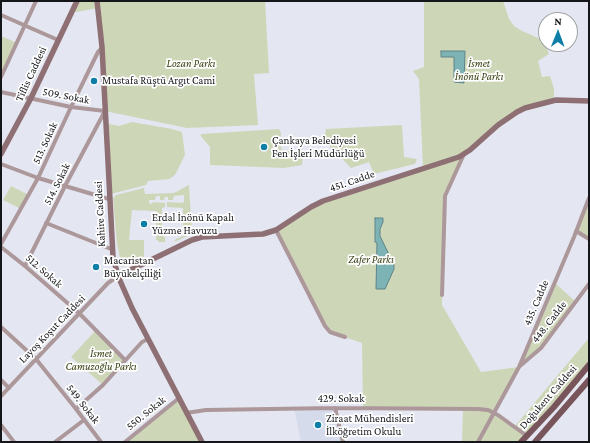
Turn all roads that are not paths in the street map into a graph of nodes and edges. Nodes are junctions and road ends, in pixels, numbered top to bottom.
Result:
1 (36, 1) edge
2 (77, 1) edge
3 (97, 1) edge
4 (1, 15) edge
5 (25, 26) junction
6 (58, 40) junction
7 (102, 47) junction
8 (1, 77) edge
9 (1, 92) edge
10 (31, 98) junction
11 (589, 100) edge
12 (71, 106) junction
13 (105, 111) junction
14 (465, 153) junction
15 (1, 154) edge
16 (1, 164) edge
17 (38, 178) junction
18 (65, 186) junction
19 (589, 198) edge
20 (109, 199) junction
21 (46, 223) junction
22 (276, 230) junction
23 (576, 231) junction
24 (589, 239) edge
25 (1, 246) edge
26 (112, 249) junction
27 (25, 266) junction
28 (118, 276) junction
29 (589, 284) edge
30 (442, 295) dead end
31 (79, 313) junction
32 (1, 327) edge
33 (344, 337) dead end
34 (148, 339) junction
35 (36, 359) junction
36 (125, 360) junction
37 (589, 365) edge
38 (519, 367) junction
39 (1, 380) edge
40 (589, 380) edge
41 (9, 388) junction
42 (1, 396) edge
43 (179, 398) junction
44 (335, 408) junction
45 (76, 409) junction
46 (186, 413) junction
47 (495, 413) junction
48 (84, 420) junction
49 (1, 425) edge
50 (527, 436) junction
51 (14, 442) edge
52 (55, 442) edge
53 (101, 442) edge
54 (125, 442) edge
55 (201, 442) edge
56 (343, 442) edge
57 (478, 442) edge
58 (521, 442) edge
59 (535, 442) edge

1 - 5 street
2 - 6 street, Tiflis Caddesi
3 - 7 street, Kahire Caddesi
4 - 5 street
5 - 6 street
5 - 8 street
6 - 10 street, Tiflis Caddesi
7 - 12 street, 513. Sokak
7 - 13 street, Kahire Caddesi
9 - 10 street, 509. Sokak
10 - 12 street, 509. Sokak
10 - 15 street, Tiflis Caddesi
11 - 14 street, 451. Cadde
12 - 13 street, 509. Sokak
12 - 17 street, 513. Sokak
13 - 18 street, 514. Sokak
13 - 20 street, Kahire Caddesi
14 - 22 street, 451. Cadde
14 - 30 street
16 - 17 street
17 - 18 street
17 - 25 street, 513. Sokak
18 - 20 street
18 - 21 street, 514. Sokak
19 - 23 street, 435. Cadde
20 - 26 street, Kahire Caddesi
21 - 26 street
21 - 27 street, 514. Sokak
22 - 28 street, 451. Cadde
22 - 33 street
23 - 24 street
23 - 38 street, 435. Cadde
25 - 27 street, 512. Sokak
26 - 28 street, Kahire Caddesi
27 - 31 street, 512. Sokak
28 - 31 street, Layoş Koşut Caddesi
28 - 34 street, Kahire Caddesi
29 - 38 street, 448. Cadde
31 - 35 street, Layoş Koşut Caddesi
31 - 36 street, 512. Sokak
32 - 35 street, 549. Sokak
34 - 36 street
34 - 43 street, Kahire Caddesi
35 - 41 street, Layoş Koşut Caddesi
35 - 45 street, 549. Sokak
36 - 45 street
37 - 50 main road, Doğukent Caddesi
38 - 47 street, 435. Cadde
39 - 41 street
40 - 59 main road, Doğukent Caddesi
41 - 42 street, Layoş Koşut Caddesi
43 - 46 street, Kahire Caddesi
43 - 54 street, 550. Sokak
44 - 46 street, 429. Sokak
44 - 47 street, 429. Sokak
44 - 56 street
45 - 48 street, 549. Sokak
46 - 55 street, Kahire Caddesi
47 - 50 street
47 - 57 street, 435. Cadde
48 - 52 street
48 - 53 street, 549. Sokak
49 - 51 street
50 - 58 main road, Doğukent Caddesi

